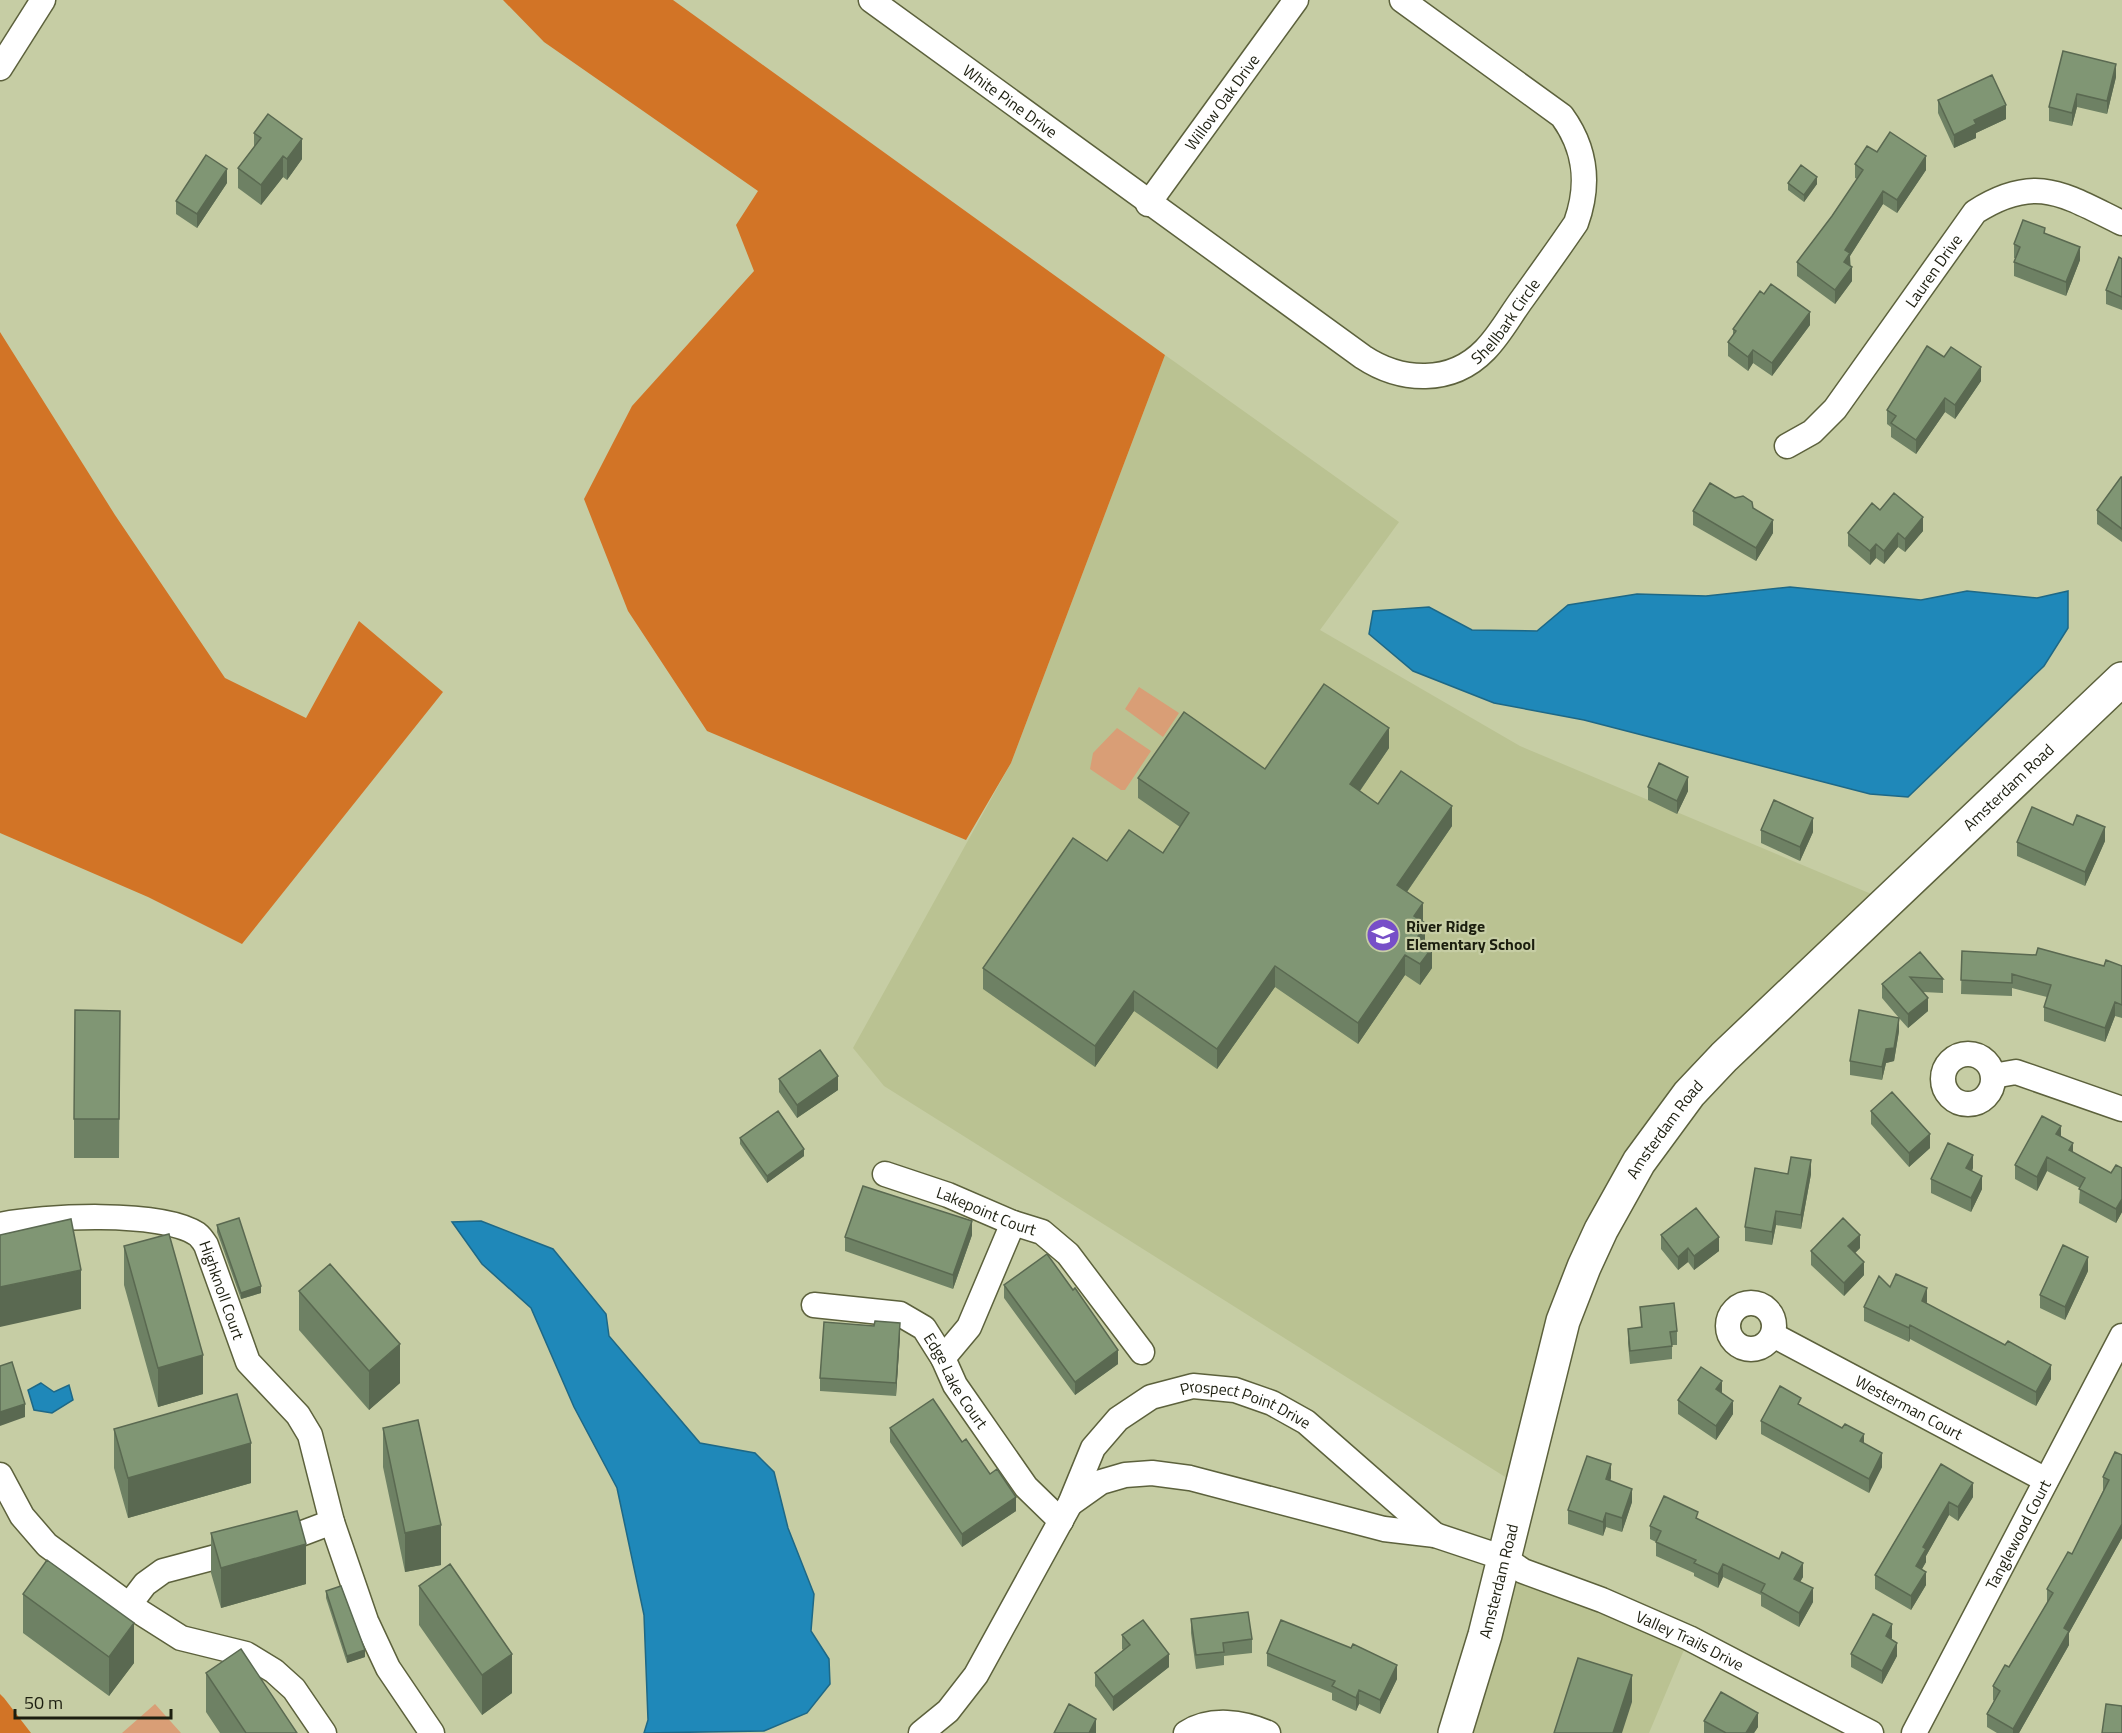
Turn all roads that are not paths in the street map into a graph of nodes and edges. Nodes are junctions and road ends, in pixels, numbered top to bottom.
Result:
1 (43, 0) edge
2 (871, 0) edge
3 (1296, 0) edge
4 (1402, 0) edge
5 (0, 68) edge
6 (1148, 204) junction
7 (2122, 223) edge
8 (1787, 446) dead end
9 (2122, 679) edge
10 (1993, 1076) dead end
11 (2122, 1109) edge
12 (885, 1174) dead end
13 (1013, 1223) junction
14 (0, 1225) edge
15 (813, 1305) dead end
16 (1773, 1335) dead end
17 (2122, 1336) edge
18 (1142, 1352) dead end
19 (943, 1358) junction
20 (0, 1475) edge
21 (2046, 1480) junction
22 (1066, 1513) junction
23 (332, 1522) junction
24 (1436, 1535) junction
25 (1504, 1558) junction
26 (129, 1605) junction
27 (324, 1733) edge
28 (432, 1733) edge
29 (921, 1733) edge
30 (1186, 1733) edge
31 (1268, 1733) edge
32 (1455, 1733) edge
33 (1871, 1733) edge
34 (1914, 1733) edge

1 - 5 street
2 - 6 street, White Pine Drive
3 - 6 street, Willow Oak Drive
4 - 6 street, Shellbark Circle
7 - 8 street, Lauren Drive
9 - 25 main road, Amsterdam Road
10 - 11 street
12 - 13 street, Lakepoint Court
13 - 18 street, Lakepoint Court
13 - 19 street
14 - 23 street, Highknoll Court
15 - 19 street, Edge Lake Court
16 - 21 street, Westerman Court
17 - 21 street, Tanglewood Court
19 - 22 street, Edge Lake Court
20 - 26 street
21 - 34 street, Tanglewood Court
22 - 24 street, Prospect Point Drive
22 - 24 street, Prospect Point Drive
22 - 29 street, Prospect Point Drive
23 - 26 street
23 - 28 street, Highknoll Court
24 - 25 street, Prospect Point Drive
25 - 32 main road, Amsterdam Road
25 - 33 street, Valley Trails Drive
26 - 27 street
30 - 31 street

